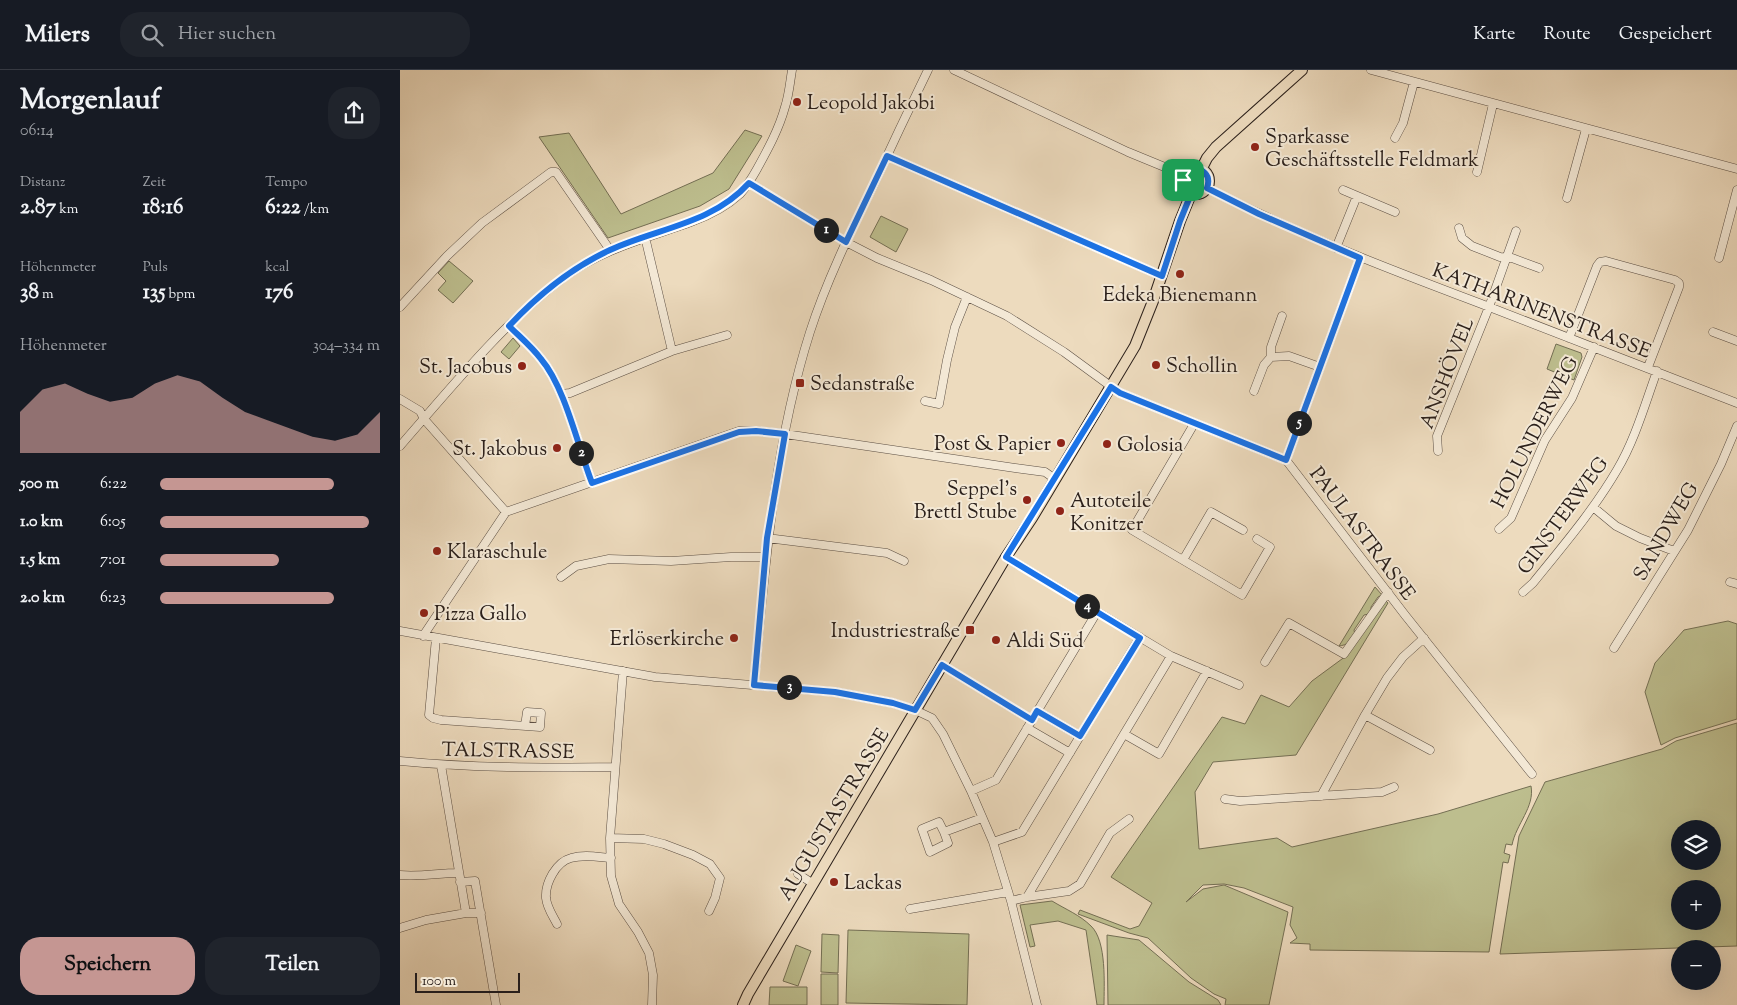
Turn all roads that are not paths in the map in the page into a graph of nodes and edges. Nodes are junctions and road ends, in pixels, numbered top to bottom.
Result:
1 (792, 70) edge
2 (928, 70) edge
3 (954, 70) edge
4 (1302, 70) edge
5 (1371, 70) edge
6 (1414, 82) junction
7 (1493, 104) junction
8 (1586, 128) junction
9 (1395, 138) dead end
10 (887, 156) junction
11 (1737, 169) edge
12 (1201, 170) junction
13 (1477, 172) dead end
14 (1184, 175) junction
15 (749, 183) junction
16 (1207, 188) junction
17 (1343, 190) dead end
18 (1737, 190) edge
19 (1191, 194) junction
20 (1357, 196) junction
21 (1567, 198) dead end
22 (1395, 212) dead end
23 (1459, 228) dead end
24 (1516, 232) dead end
25 (645, 237) junction
26 (846, 242) junction
27 (1336, 248) junction
28 (610, 250) junction
29 (1360, 258) junction
30 (1506, 258) junction
31 (1719, 258) dead end
32 (1540, 268) dead end
33 (1162, 276) junction
34 (967, 297) junction
35 (400, 307) edge
36 (1489, 307) junction
37 (1282, 316) dead end
38 (509, 326) junction
39 (1714, 332) dead end
40 (727, 335) dead end
41 (1569, 338) junction
42 (1737, 341) edge
43 (1594, 348) junction
44 (672, 351) junction
45 (1272, 357) junction
46 (1320, 367) junction
47 (1648, 367) junction
48 (1657, 372) junction
49 (1111, 387) junction
50 (1254, 391) dead end
51 (561, 394) junction
52 (400, 399) edge
53 (925, 401) dead end
54 (1737, 403) edge
55 (424, 419) junction
56 (1194, 424) junction
57 (1737, 426) edge
58 (785, 434) junction
59 (400, 446) edge
60 (1438, 451) dead end
61 (1286, 460) junction
62 (1055, 479) junction
63 (592, 483) junction
64 (1593, 507) junction
65 (506, 512) junction
66 (1499, 529) dead end
67 (1243, 530) dead end
68 (767, 538) junction
69 (1257, 539) dead end
70 (1674, 551) junction
71 (1006, 557) junction
72 (766, 558) junction
73 (1183, 560) junction
74 (904, 561) dead end
75 (561, 577) dead end
76 (1388, 592) junction
77 (1524, 592) dead end
78 (1097, 612) junction
79 (400, 631) edge
80 (422, 636) junction
81 (436, 638) junction
82 (1140, 638) junction
83 (1424, 638) junction
84 (1614, 648) dead end
85 (1171, 656) junction
86 (1265, 662) dead end
87 (942, 665) junction
88 (623, 671) junction
89 (1207, 671) junction
90 (754, 685) junction
91 (1239, 685) dead end
92 (915, 710) junction
93 (1037, 711) junction
94 (1365, 715) junction
95 (1032, 720) junction
96 (526, 726) dead end
97 (1027, 728) junction
98 (1124, 734) junction
99 (1080, 736) junction
100 (1430, 750) dead end
101 (1070, 752) junction
102 (400, 761) edge
103 (441, 765) junction
104 (615, 767) junction
105 (1532, 774) dead end
106 (1394, 787) dead end
107 (971, 791) junction
108 (1321, 796) junction
109 (1225, 799) dead end
110 (982, 818) junction
111 (1128, 819) dead end
112 (944, 832) dead end
113 (610, 838) junction
114 (993, 842) junction
115 (611, 858) junction
116 (458, 873) junction
117 (798, 874) dead end
118 (400, 875) edge
119 (460, 882) junction
120 (812, 883) junction
121 (1008, 892) junction
122 (1027, 897) junction
123 (1011, 901) junction
124 (910, 909) dead end
125 (709, 911) dead end
126 (466, 913) junction
127 (481, 913) junction
128 (557, 924) dead end
129 (400, 928) edge
130 (496, 1005) edge
131 (652, 1005) edge
132 (744, 1005) edge
133 (1037, 1005) edge

1 - 15 street
2 - 10 street
3 - 14 street
4 - 12 main road
5 - 6 street
6 - 7 street
6 - 9 street
7 - 8 street
7 - 13 street
8 - 11 street
8 - 21 street
10 - 26 street
10 - 33 street
12 - 14 main road
12 - 16 main road
14 - 19 main road
15 - 25 street
15 - 26 street
16 - 19 main road
16 - 27 street, KATHARINENSTRASSE
17 - 20 street
18 - 31 street
19 - 33 main road, AUGUSTASTRASSE
20 - 22 street
20 - 27 street
23 - 30 street
24 - 30 street, ANSHÖVEL
25 - 28 street
25 - 44 street
26 - 34 street
26 - 58 street
27 - 29 street, KATHARINENSTRASSE
28 - 35 street
28 - 38 street
29 - 36 street, KATHARINENSTRASSE
29 - 46 street
30 - 32 street
30 - 36 street, ANSHÖVEL
33 - 49 main road, AUGUSTASTRASSE
34 - 49 street
34 - 53 street
36 - 41 street, KATHARINENSTRASSE
36 - 60 street, ANSHÖVEL
37 - 45 street
38 - 51 street
38 - 55 street
39 - 42 street
40 - 44 street
41 - 43 street, KATHARINENSTRASSE
41 - 47 street
43 - 47 street, KATHARINENSTRASSE
43 - 66 street, HOLUNDERWEG
44 - 51 street
45 - 46 street
45 - 50 street
46 - 61 street
47 - 48 street, KATHARINENSTRASSE
48 - 54 street, KATHARINENSTRASSE
48 - 64 street, GINSTERWEG
49 - 56 street, PAULASTRASSE
49 - 62 main road, AUGUSTASTRASSE
51 - 63 street
52 - 55 street
55 - 59 street
55 - 65 street
56 - 61 street, PAULASTRASSE
56 - 73 street
57 - 70 street, SANDWEG
58 - 62 street
58 - 63 street
58 - 68 street
61 - 76 street, PAULASTRASSE
62 - 71 main road, AUGUSTASTRASSE
63 - 65 street
64 - 70 street
64 - 77 street, GINSTERWEG
65 - 80 street
67 - 73 street
68 - 72 street
68 - 74 street
69 - 73 street
70 - 84 street, SANDWEG
71 - 78 street
71 - 87 main road, AUGUSTASTRASSE
72 - 75 street
72 - 90 street
76 - 83 street, PAULASTRASSE
76 - 86 street
78 - 82 street
78 - 93 street
79 - 80 street
80 - 81 street
81 - 88 street
81 - 96 street
82 - 85 street
82 - 99 street
83 - 94 street
83 - 105 street, PAULASTRASSE
85 - 89 street
85 - 98 street
87 - 92 main road, AUGUSTASTRASSE
87 - 95 street
88 - 90 street
88 - 104 street
89 - 91 street
89 - 98 street
90 - 92 street
92 - 107 street
92 - 120 main road, AUGUSTASTRASSE
93 - 95 street
93 - 99 street
94 - 100 street
94 - 108 street
95 - 97 street
97 - 101 street
97 - 107 street
98 - 122 street
99 - 101 street
101 - 114 street
102 - 103 street, TALSTRASSE
103 - 104 street, TALSTRASSE
103 - 116 street
104 - 113 street
106 - 108 street
107 - 110 street
108 - 109 street
110 - 112 street
110 - 114 street
111 - 122 street
113 - 115 street
113 - 125 street
114 - 121 street
115 - 128 street
115 - 131 street
116 - 118 street
116 - 119 street
117 - 120 street
119 - 126 street
119 - 127 street
120 - 132 main road, AUGUSTASTRASSE
121 - 123 street
121 - 124 street
122 - 123 street
123 - 133 street
126 - 127 street
126 - 129 street
127 - 130 street

